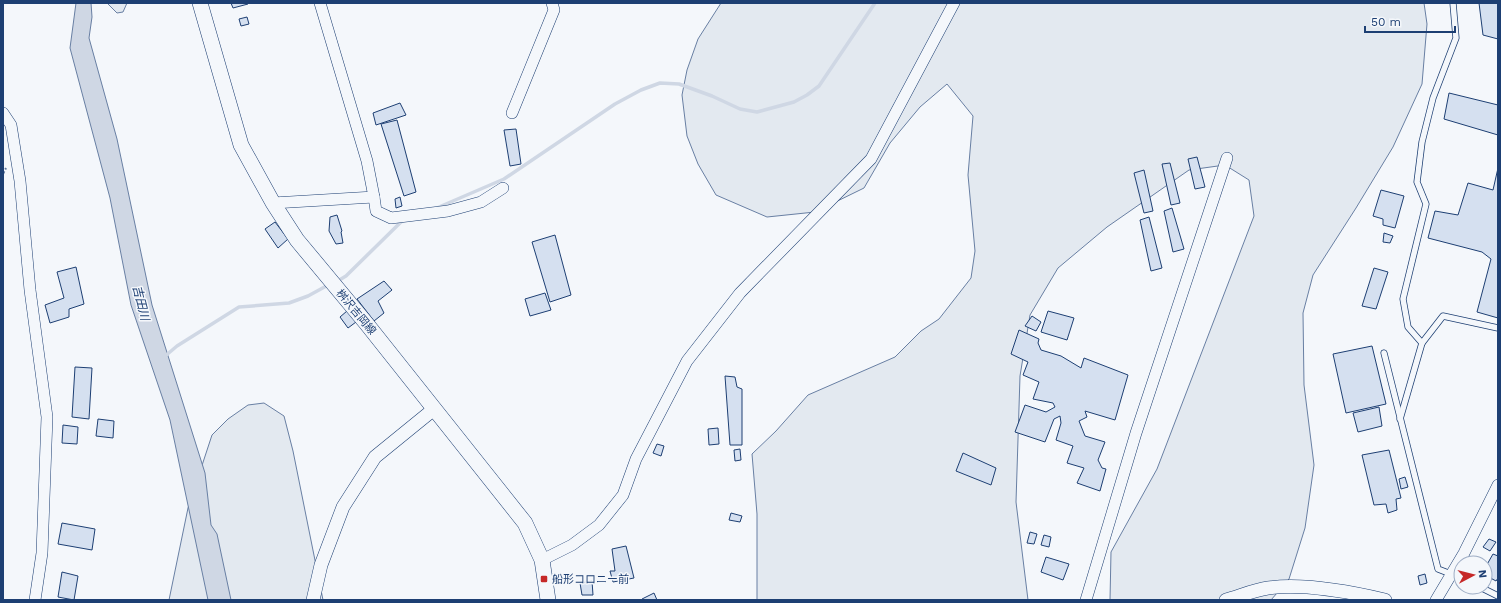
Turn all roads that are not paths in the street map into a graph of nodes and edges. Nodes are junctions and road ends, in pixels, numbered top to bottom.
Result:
1 (200, 3) edge
2 (320, 3) edge
3 (552, 3) edge
4 (954, 3) edge
5 (1453, 3) edge
6 (3, 113) edge
7 (512, 113) dead end
8 (1227, 158) dead end
9 (503, 188) dead end
10 (374, 197) junction
11 (273, 203) junction
12 (1498, 328) edge
13 (1422, 344) junction
14 (1384, 353) dead end
15 (434, 409) junction
16 (1400, 419) junction
17 (1498, 485) edge
18 (1466, 555) edge
19 (542, 560) junction
20 (1453, 574) edge
21 (1453, 580) edge
22 (35, 600) edge
23 (313, 600) edge
24 (548, 600) edge
25 (1086, 600) edge
26 (1226, 600) edge
27 (1384, 600) edge
28 (1436, 600) edge

1 - 11 main road, 桝沢吉岡線
2 - 10 street
3 - 7 street
4 - 19 street
5 - 13 lane
6 - 22 street
8 - 25 street
9 - 10 street
10 - 11 street
11 - 15 main road, 桝沢吉岡線
12 - 13 lane
13 - 16 lane
14 - 16 lane
15 - 19 main road, 桝沢吉岡線
15 - 23 street
16 - 20 lane
17 - 18 street
19 - 24 main road, 桝沢吉岡線
21 - 28 street
26 - 27 street

